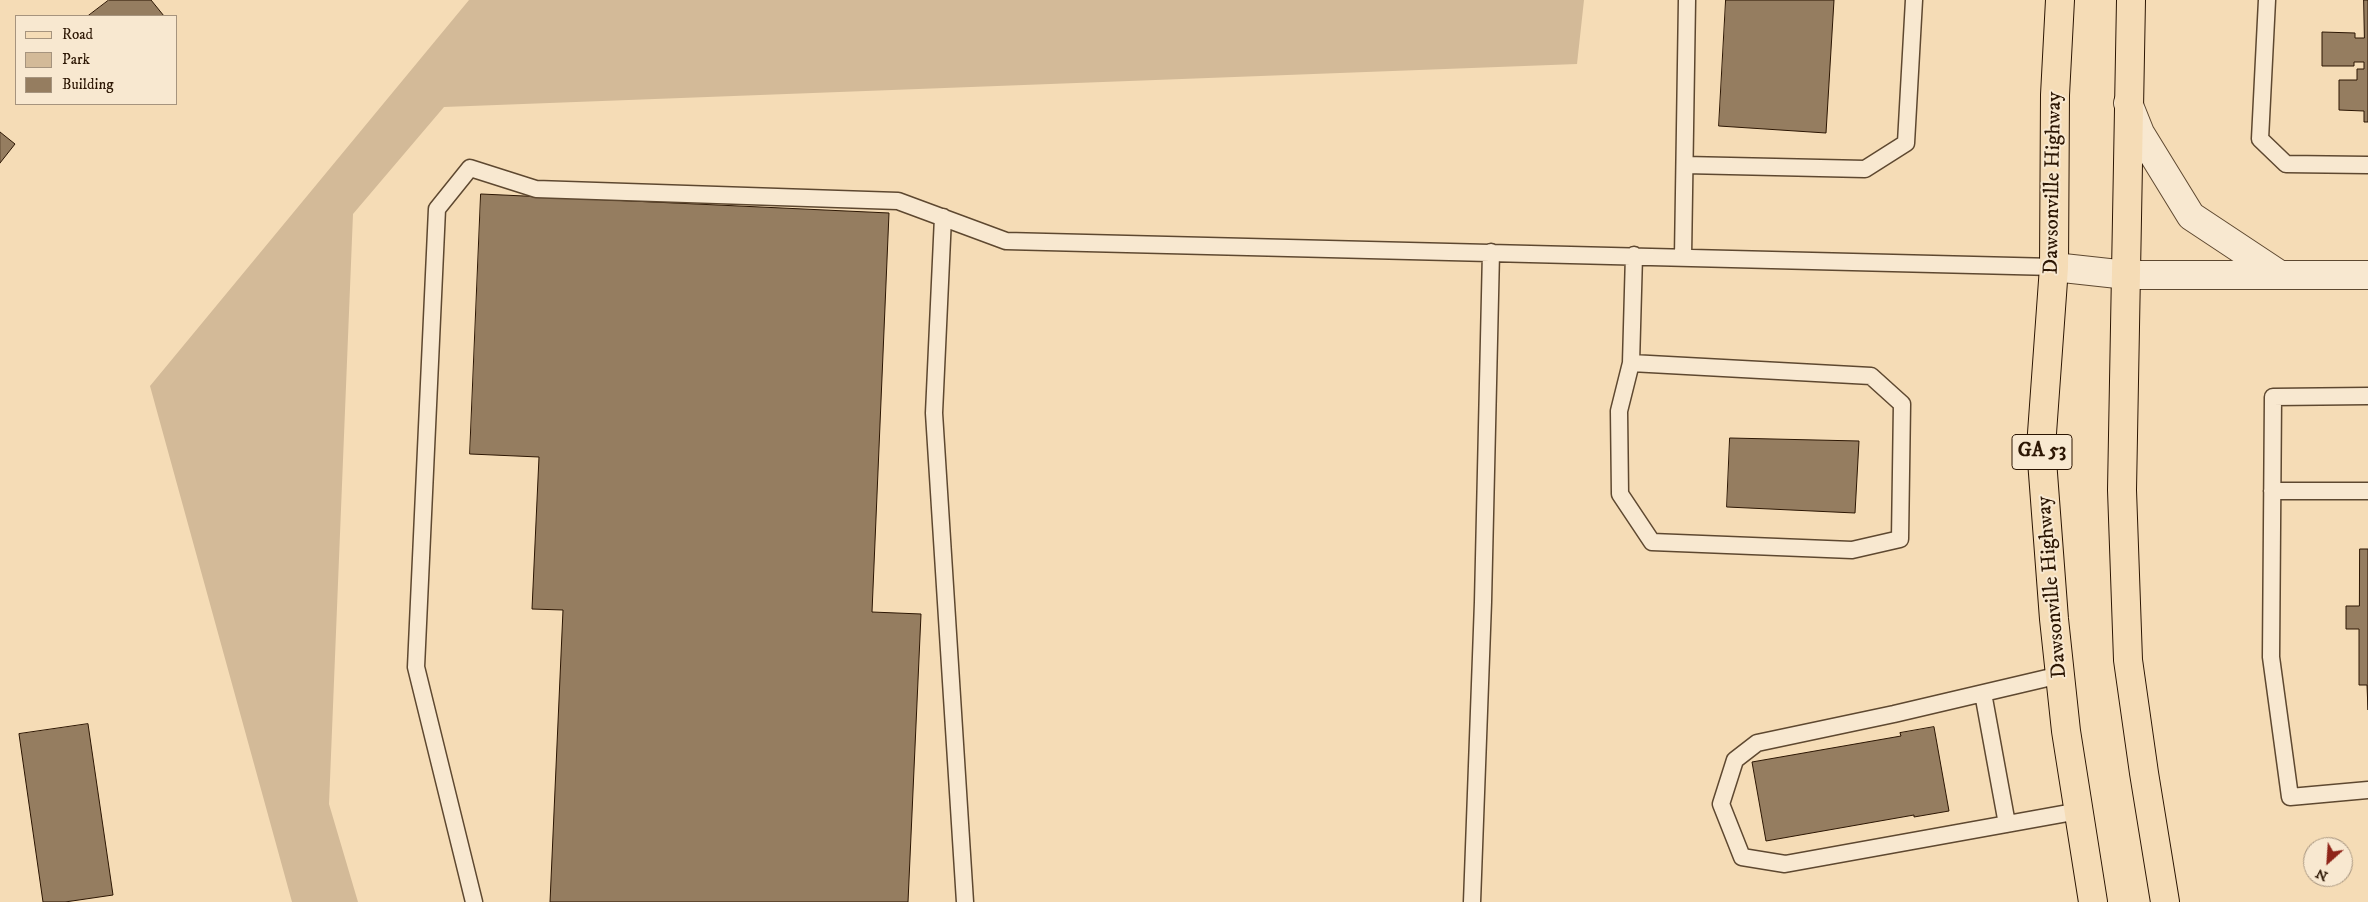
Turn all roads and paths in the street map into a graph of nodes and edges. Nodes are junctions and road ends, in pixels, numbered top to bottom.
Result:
1 (1687, 0) edge
2 (1914, 0) edge
3 (2060, 0) edge
4 (2131, 0) edge
5 (2267, 0) edge
6 (2128, 103) junction
7 (1685, 165) junction
8 (2368, 165) edge
9 (942, 217) junction
10 (1491, 252) junction
11 (1634, 255) junction
12 (1683, 257) junction
13 (2054, 268) junction
14 (2127, 275) junction
15 (2280, 275) junction
16 (2368, 275) edge
17 (1632, 363) junction
18 (2368, 396) edge
19 (2272, 491) junction
20 (2368, 491) edge
21 (2060, 675) junction
22 (1984, 694) junction
23 (2368, 790) edge
24 (2079, 811) junction
25 (2007, 824) junction
26 (2089, 901) edge
27 (474, 902) edge
28 (965, 902) edge
29 (1472, 902) edge
30 (2165, 902) edge

1 - 7 lane
2 - 7 lane
3 - 13 main road, Dawsonville Highway / GA 53
4 - 6 main road
5 - 8 lane
6 - 14 main road
6 - 15 street
7 - 12 lane
9 - 10 lane
9 - 27 lane
9 - 28 lane
10 - 11 lane
10 - 29 lane
11 - 12 lane
11 - 17 lane
12 - 13 lane
13 - 14 street
13 - 21 main road, Dawsonville Highway / GA 53
14 - 15 street
14 - 30 main road
15 - 16 street
17 - 17 lane
18 - 19 lane
19 - 20 lane
19 - 23 lane
21 - 22 lane
21 - 24 main road, Dawsonville Highway / GA 53
22 - 25 lane
22 - 25 lane
24 - 25 lane
24 - 26 main road, Dawsonville Highway / GA 53

